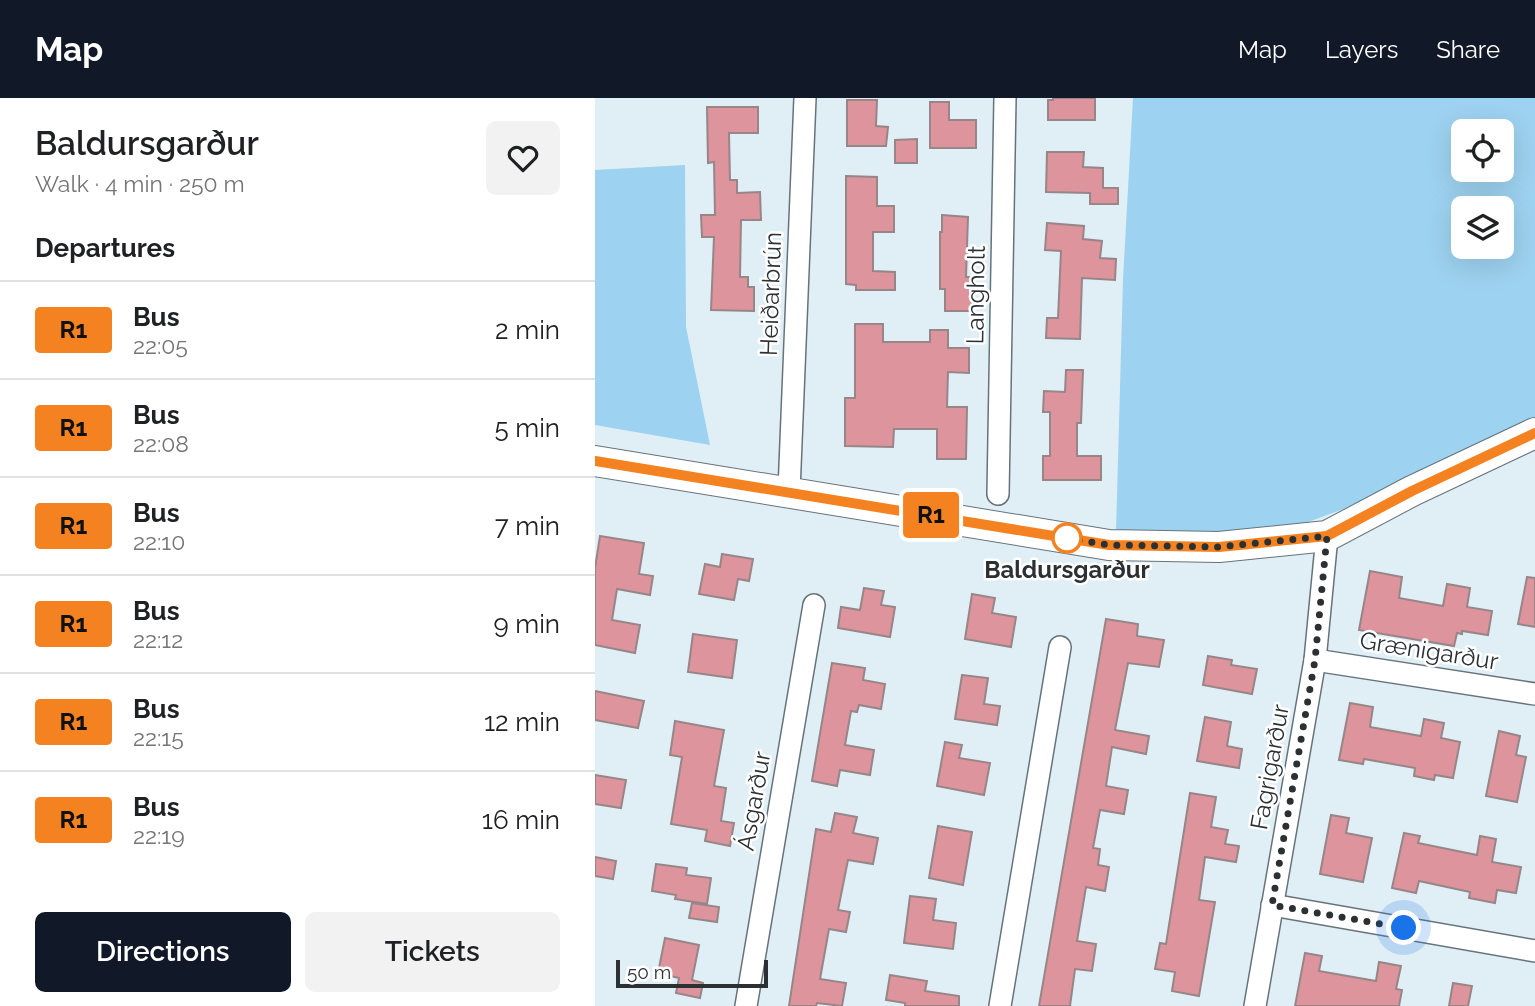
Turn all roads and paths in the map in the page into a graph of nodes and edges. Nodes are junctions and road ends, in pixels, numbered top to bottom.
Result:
1 (804, 98) edge
2 (1005, 98) edge
3 (1535, 433) edge
4 (595, 461) edge
5 (789, 491) junction
6 (999, 494) dead end
7 (1327, 536) junction
8 (814, 605) dead end
9 (1061, 647) dead end
10 (1315, 660) junction
11 (1535, 694) edge
12 (1272, 905) junction
13 (1535, 951) edge
14 (746, 1006) edge
15 (1000, 1006) edge
16 (1255, 1006) edge

1 - 5 street, Heiðarbrún
2 - 6 street, Langholt
3 - 7 street
4 - 5 street
5 - 7 street
7 - 10 street, Fagrigarður
8 - 14 street, Ásgarður
9 - 15 street
10 - 11 street, Grænigarður
10 - 12 street, Fagrigarður
12 - 13 street
12 - 16 street, Fagrigarður

